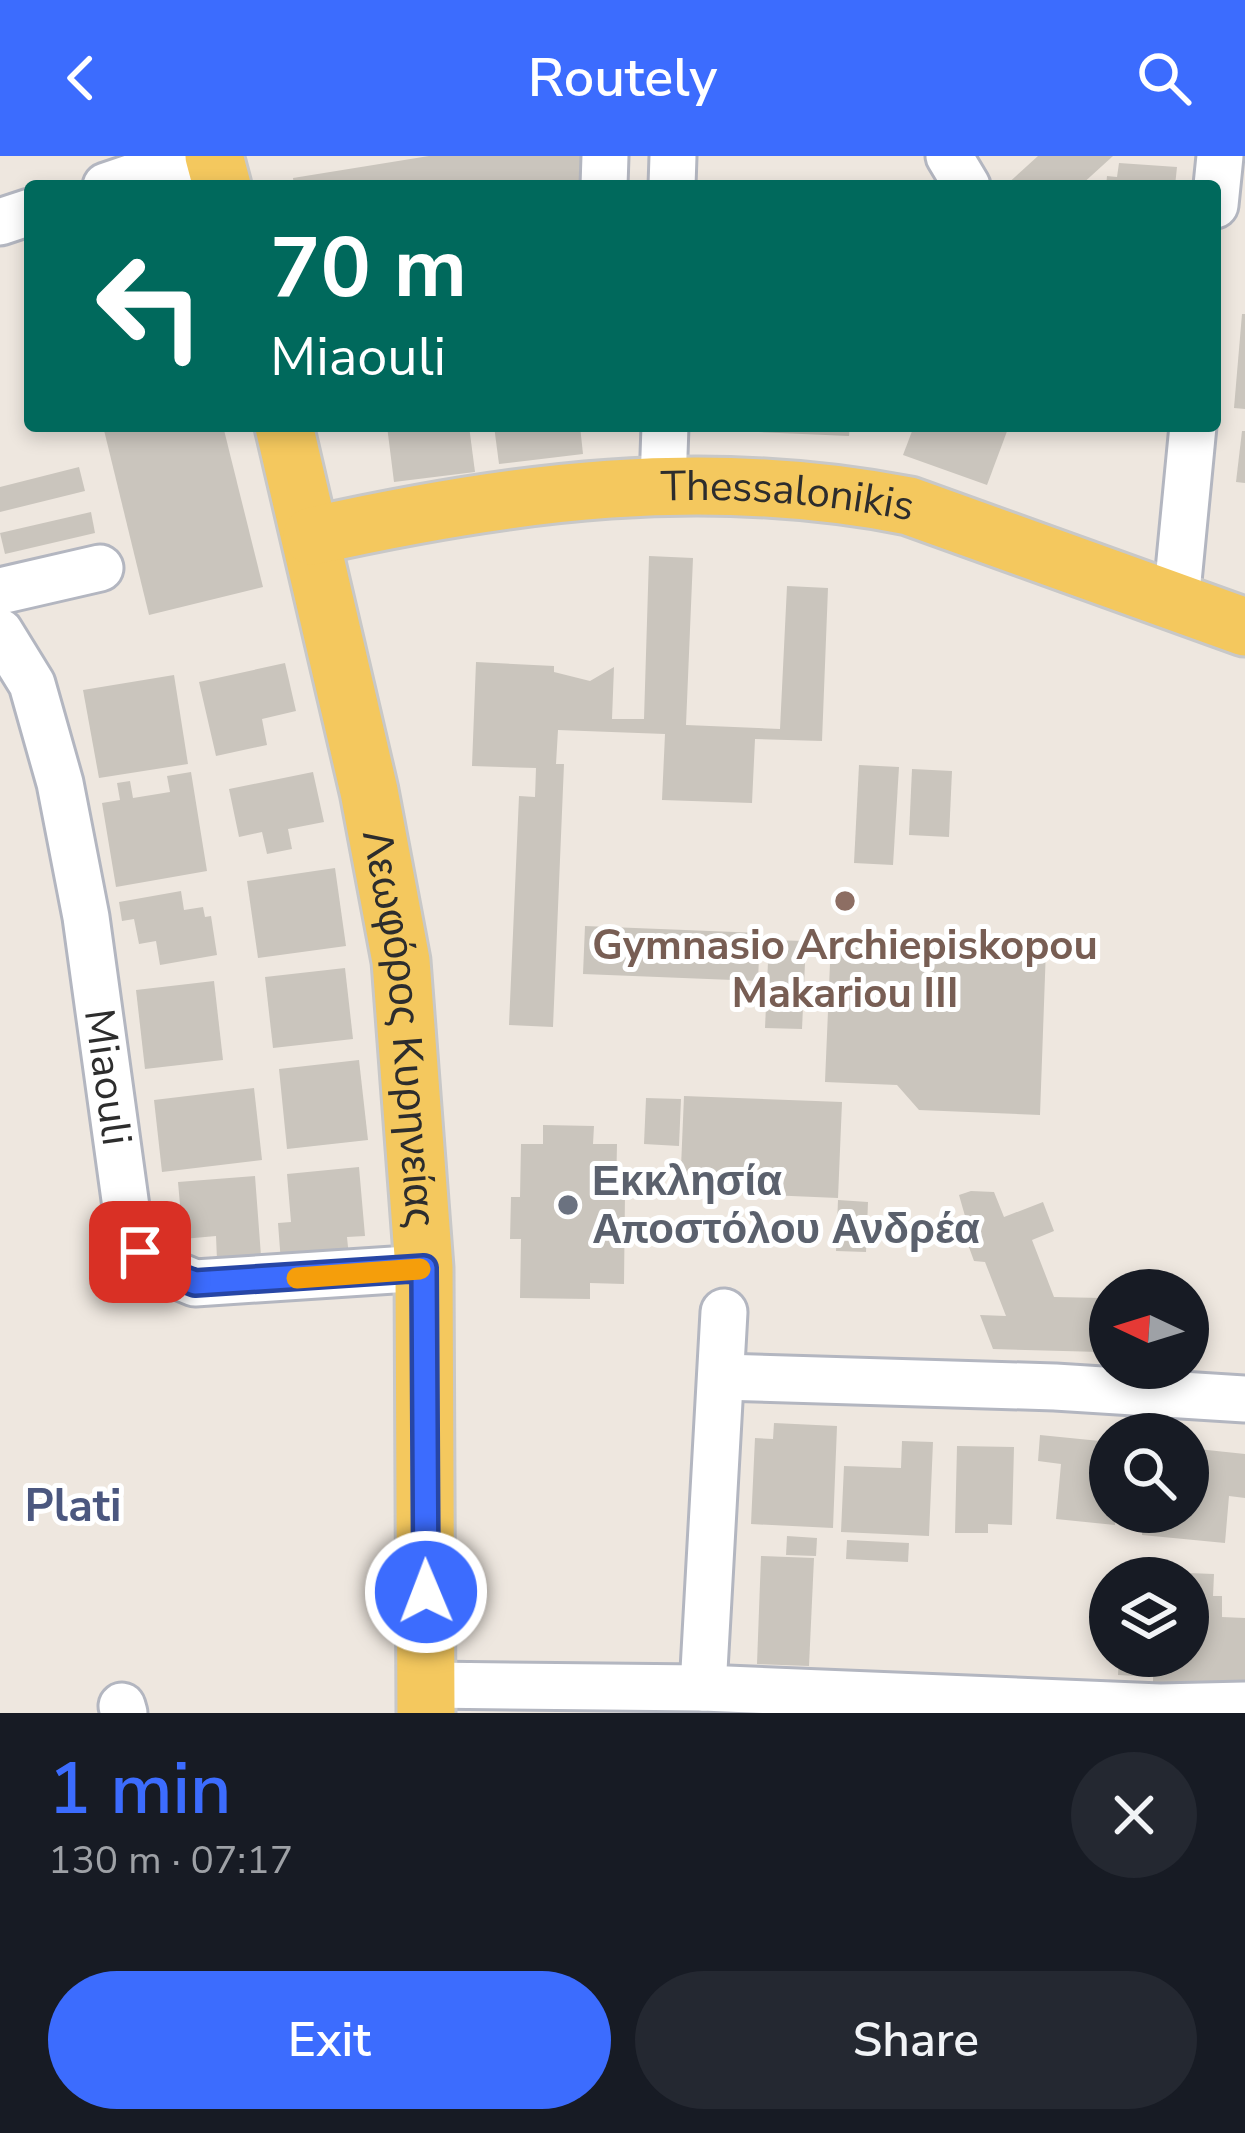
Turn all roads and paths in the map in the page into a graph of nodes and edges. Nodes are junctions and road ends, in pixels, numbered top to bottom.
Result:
1 (195, 156) edge
2 (124, 180) edge
3 (286, 432) edge
4 (665, 432) edge
5 (1192, 432) edge
6 (663, 484) junction
7 (312, 536) junction
8 (100, 568) dead end
9 (0, 591) edge
10 (1175, 602) junction
11 (1245, 627) edge
12 (0, 632) edge
13 (424, 1268) junction
14 (724, 1312) dead end
15 (721, 1377) junction
16 (1245, 1400) edge
17 (703, 1688) junction
18 (426, 1699) edge
19 (895, 1705) edge
20 (1245, 1705) edge
21 (1160, 1710) edge

1 - 2 street
3 - 7 main road, Λεωφόρος Κυρηνείας
4 - 6 street
5 - 10 street
6 - 7 main road, Thessalonikis
6 - 10 main road, Thessalonikis
7 - 13 main road, Λεωφόρος Κυρηνείας
8 - 9 street
10 - 11 main road, Thessalonikis
12 - 13 street, Miaouli
13 - 18 main road, Λεωφόρος Κυρηνείας
14 - 15 street
15 - 16 street
15 - 17 street
17 - 18 street
17 - 19 street
19 - 21 street
20 - 21 street

